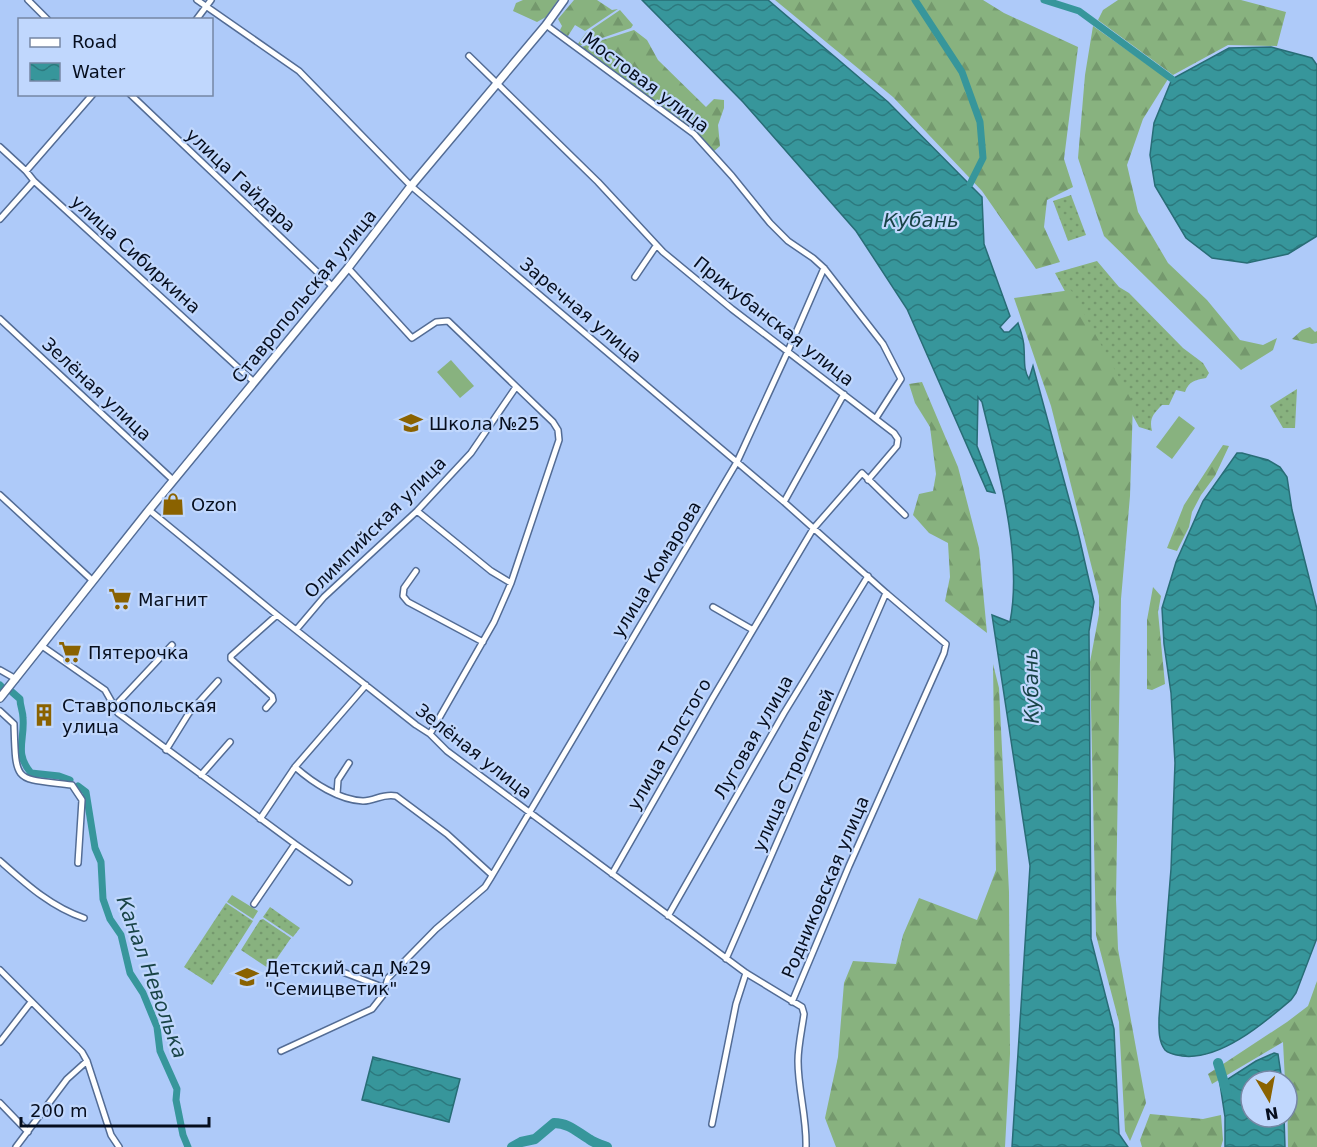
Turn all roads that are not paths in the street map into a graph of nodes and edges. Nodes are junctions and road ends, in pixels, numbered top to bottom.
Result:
1 (28, 0) edge
2 (197, 0) edge
3 (211, 0) edge
4 (564, 0) edge
5 (207, 8) junction
6 (46, 18) edge
7 (198, 18) edge
8 (546, 26) junction
9 (468, 56) dead end
10 (497, 83) junction
11 (91, 96) edge
12 (132, 96) edge
13 (0, 147) edge
14 (26, 171) junction
15 (34, 181) junction
16 (411, 186) junction
17 (0, 219) edge
18 (656, 246) junction
19 (348, 268) junction
20 (824, 268) junction
21 (635, 277) dead end
22 (332, 286) junction
23 (0, 319) edge
24 (788, 351) junction
25 (254, 382) junction
26 (516, 387) junction
27 (844, 394) junction
28 (876, 418) junction
29 (737, 462) junction
30 (173, 480) junction
31 (868, 480) junction
32 (0, 495) edge
33 (784, 502) junction
34 (149, 510) junction
35 (417, 511) junction
36 (905, 515) dead end
37 (813, 529) junction
38 (416, 571) dead end
39 (868, 576) junction
40 (93, 581) junction
41 (511, 583) junction
42 (886, 594) junction
43 (713, 607) dead end
44 (277, 615) junction
45 (296, 630) junction
46 (753, 630) junction
47 (483, 642) junction
48 (946, 644) joint
49 (172, 645) dead end
50 (42, 646) junction
51 (0, 670) edge
52 (14, 680) junction
53 (218, 681) dead end
54 (366, 686) junction
55 (1, 696) edge
56 (114, 707) junction
57 (266, 708) dead end
58 (0, 711) edge
59 (430, 734) junction
60 (230, 742) dead end
61 (166, 750) junction
62 (349, 763) dead end
63 (295, 767) junction
64 (201, 775) junction
65 (338, 794) junction
66 (529, 812) junction
67 (260, 819) junction
68 (295, 844) junction
69 (0, 861) edge
70 (78, 863) dead end
71 (612, 874) junction
72 (492, 875) junction
73 (349, 882) dead end
74 (254, 904) dead end
75 (668, 916) junction
76 (84, 918) dead end
77 (726, 958) junction
78 (0, 970) edge
79 (340, 971) dead end
80 (746, 973) junction
81 (385, 988) junction
82 (31, 1002) junction
83 (792, 1002) junction
84 (0, 1042) edge
85 (280, 1051) dead end
86 (87, 1061) junction
87 (0, 1103) edge
88 (712, 1124) dead end
89 (28, 1132) junction
90 (16, 1147) edge
91 (119, 1147) edge
92 (806, 1147) edge

1 - 6 street
2 - 5 street, Заречная улица
3 - 5 street
4 - 8 main road, Ставропольская улица
5 - 7 street
5 - 16 street, Заречная улица
8 - 10 main road, Ставропольская улица
8 - 20 street, Мостовая улица
9 - 10 street
10 - 16 main road, Ставропольская улица
10 - 18 street, Прикубанская улица
11 - 14 street
12 - 22 street, улица Гайдара
13 - 14 street, улица Сибиркина
14 - 15 street, улица Сибиркина
15 - 17 street
15 - 25 street, улица Сибиркина
16 - 19 main road, Ставропольская улица
16 - 29 street, Заречная улица
18 - 21 street
18 - 24 street, Прикубанская улица
19 - 22 main road, Ставропольская улица
19 - 26 street
20 - 24 street, улица Комарова
20 - 28 street, Мостовая улица
22 - 25 main road, Ставропольская улица
23 - 30 street, Зелёная улица
24 - 27 street, Прикубанская улица
24 - 29 street, улица Комарова
25 - 30 main road, Ставропольская улица
26 - 35 street, Олимпийская улица
26 - 41 street
27 - 28 street, Прикубанская улица
27 - 33 street
28 - 31 street, Прикубанская улица
29 - 33 street, Заречная улица
29 - 66 street, улица Комарова
30 - 34 main road, Ставропольская улица
31 - 36 street
31 - 37 street, улица Толстого
32 - 40 street
33 - 37 street, Заречная улица
34 - 40 main road, Ставропольская улица
34 - 44 street, Зелёная улица
35 - 41 street
35 - 45 street, Олимпийская улица
37 - 39 street, Заречная улица
37 - 46 street, улица Толстого
38 - 47 street
39 - 42 street, Заречная улица
39 - 75 street, Луговая улица
40 - 50 main road, Ставропольская улица
41 - 47 street
42 - 48 street, Заречная улица
42 - 77 street, улица Строителей
43 - 46 street
44 - 45 street, Зелёная улица
44 - 57 street
45 - 54 street, Зелёная улица
46 - 71 street, улица Толстого
47 - 59 street
48 - 83 street, Родниковская улица
49 - 56 street
50 - 52 main road, Ставропольская улица
50 - 56 street
51 - 52 street
52 - 55 main road, Ставропольская улица
53 - 61 street
54 - 59 street, Зелёная улица
54 - 63 street
56 - 61 street
58 - 70 street
59 - 66 street, Зелёная улица
60 - 64 street
61 - 64 street
62 - 65 street
63 - 65 street
63 - 67 street
64 - 67 street
65 - 72 street
66 - 71 street, Зелёная улица
66 - 72 street, улица Комарова
67 - 68 street
68 - 73 street
68 - 74 street
69 - 76 street
71 - 75 street, Зелёная улица
72 - 81 street, улица Комарова
75 - 77 street, Зелёная улица
77 - 80 street, Зелёная улица
78 - 82 street
79 - 81 street
80 - 83 street, Зелёная улица
80 - 88 street
81 - 85 street, улица Комарова
82 - 84 street
82 - 86 street
83 - 92 street, Родниковская улица
86 - 89 street
86 - 91 street
87 - 89 street
89 - 90 street

